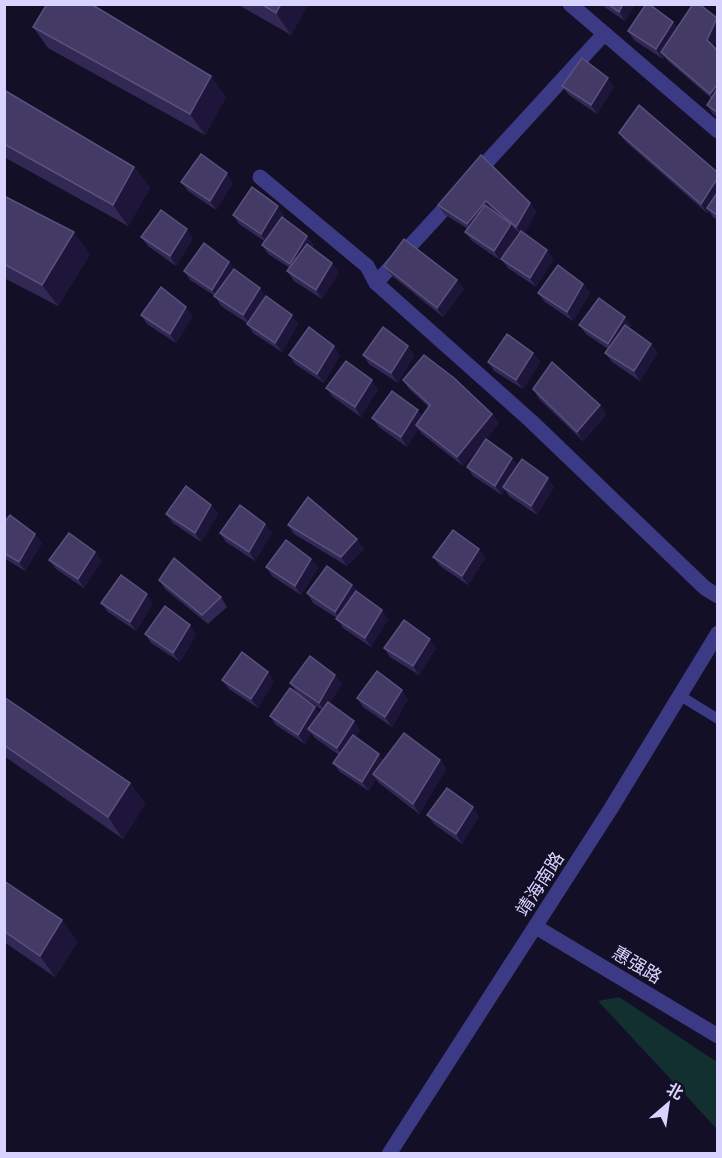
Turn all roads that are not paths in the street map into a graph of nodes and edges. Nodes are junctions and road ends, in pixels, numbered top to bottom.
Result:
1 (570, 4) edge
2 (604, 34) junction
3 (717, 131) edge
4 (260, 177) dead end
5 (376, 283) junction
6 (717, 596) edge
7 (717, 633) edge
8 (679, 695) junction
9 (717, 719) edge
10 (536, 927) junction
11 (717, 1036) edge
12 (389, 1154) edge

1 - 2 street
2 - 3 street
2 - 5 street
4 - 5 street
5 - 6 street
7 - 8 street, 靖海南路
8 - 9 lane
8 - 10 street, 靖海南路
10 - 11 street, 惠强路
10 - 12 street, 靖海南路

